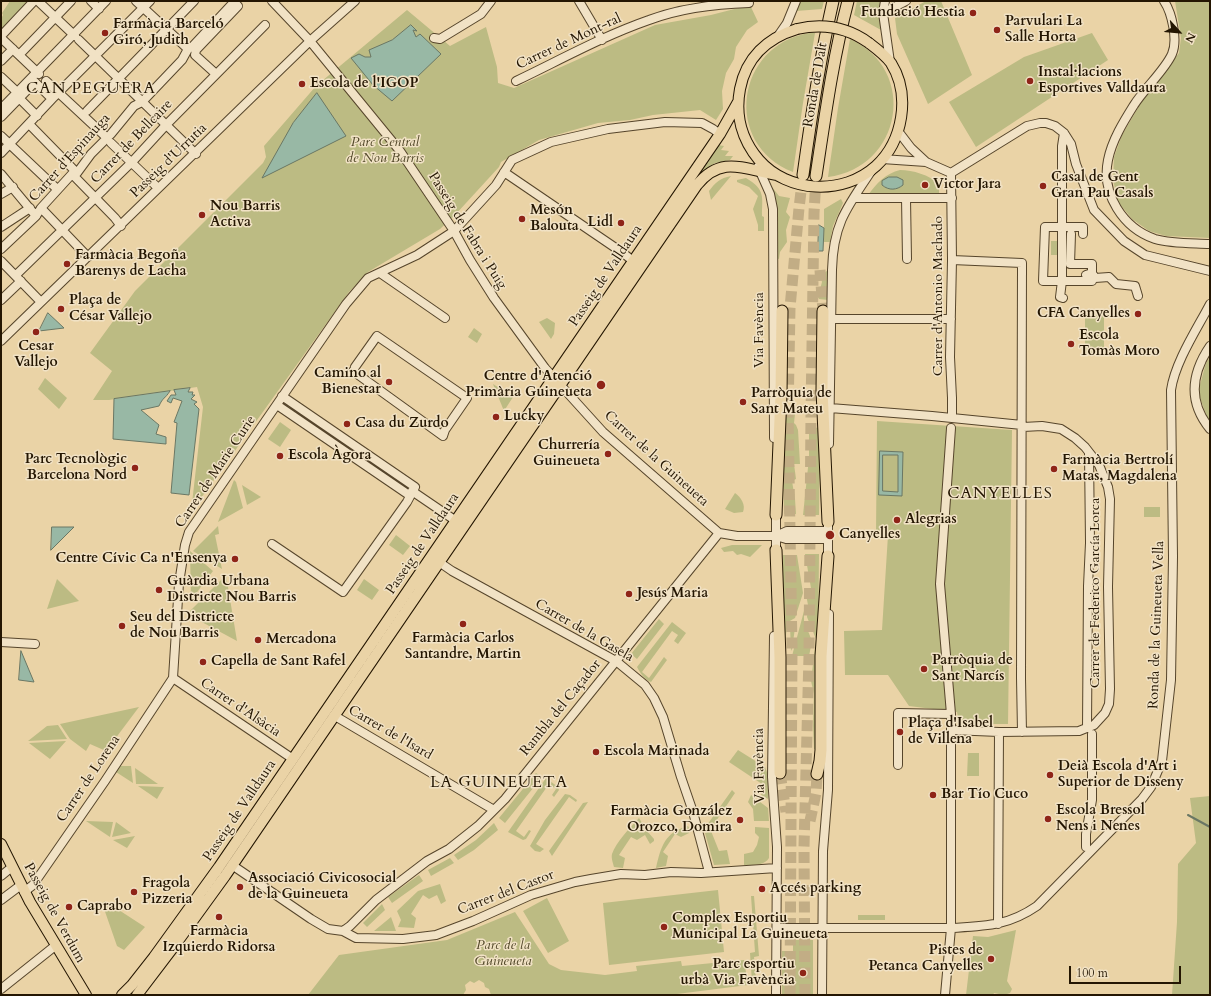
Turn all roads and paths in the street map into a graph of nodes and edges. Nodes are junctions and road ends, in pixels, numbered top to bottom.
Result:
1 (34, 1) edge
2 (38, 1) edge
3 (71, 1) edge
4 (91, 1) edge
5 (106, 1) edge
6 (136, 1) edge
7 (150, 1) edge
8 (194, 1) edge
9 (272, 1) edge
10 (355, 1) edge
11 (491, 1) edge
12 (579, 1) edge
13 (796, 1) edge
14 (833, 1) edge
15 (848, 1) edge
16 (885, 1) edge
17 (906, 1) edge
18 (1164, 1) edge
19 (749, 3) dead end
20 (143, 8) junction
21 (99, 9) junction
22 (883, 13) junction
23 (55, 17) junction
24 (265, 25) dead end
25 (167, 29) junction
26 (778, 36) junction
27 (1, 37) edge
28 (76, 37) junction
29 (434, 38) dead end
30 (602, 40) junction
31 (310, 41) junction
32 (192, 48) junction
33 (16, 52) junction
34 (95, 56) junction
35 (1, 61) edge
36 (890, 62) junction
37 (216, 74) junction
38 (1, 76) edge
39 (42, 76) junction
40 (119, 79) junction
41 (516, 81) dead end
42 (18, 95) junction
43 (56, 96) junction
44 (142, 102) junction
45 (738, 102) junction
46 (1, 109) edge
47 (87, 111) dead end
48 (37, 116) junction
49 (1, 117) edge
50 (29, 124) junction
51 (166, 125) junction
52 (898, 131) junction
53 (1064, 133) junction
54 (720, 134) junction
55 (1, 136) edge
56 (105, 136) dead end
57 (111, 143) dead end
58 (10, 144) junction
59 (752, 152) junction
60 (1, 153) edge
61 (196, 154) junction
62 (132, 162) junction
63 (926, 162) junction
64 (878, 163) junction
65 (504, 172) junction
66 (760, 172) junction
67 (951, 173) junction
68 (1, 174) edge
69 (75, 174) junction
70 (803, 175) tunnel mouth
71 (777, 176) junction
72 (816, 176) tunnel mouth
73 (155, 185) dead end
74 (13, 187) junction
75 (57, 189) junction
76 (1, 194) edge
77 (96, 198) junction
78 (854, 198) junction
79 (906, 198) junction
80 (952, 198) junction
81 (30, 208) junction
82 (41, 208) junction
83 (36, 216) junction
84 (121, 226) junction
85 (1062, 226) junction
86 (1, 227) edge
87 (61, 230) junction
88 (454, 231) junction
89 (1071, 234) dead end
90 (1083, 234) dead end
91 (1210, 244) edge
92 (1, 250) edge
93 (88, 257) junction
94 (907, 260) dead end
95 (952, 260) junction
96 (1, 261) edge
97 (634, 261) junction
98 (1210, 271) edge
99 (380, 273) junction
100 (635, 276) junction
101 (1088, 277) junction
102 (19, 278) junction
103 (1062, 281) junction
104 (1075, 287) dead end
105 (1138, 296) dead end
106 (1063, 298) dead end
107 (1, 300) edge
108 (41, 302) junction
109 (1210, 304) edge
110 (782, 311) dead end
111 (827, 315) junction
112 (445, 318) dead end
113 (951, 319) junction
114 (1, 341) edge
115 (1210, 346) edge
116 (354, 369) joint
117 (557, 381) junction
118 (282, 396) junction
119 (277, 405) junction
120 (830, 408) junction
121 (952, 418) junction
122 (1022, 425) junction
123 (951, 428) dead end
124 (1210, 429) edge
125 (1089, 453) junction
126 (410, 493) junction
127 (776, 514) junction
128 (460, 524) junction
129 (828, 531) junction
130 (719, 533) junction
131 (776, 536) junction
132 (272, 544) dead end
133 (776, 550) junction
134 (828, 556) junction
135 (440, 562) junction
136 (1, 642) edge
137 (35, 644) dead end
138 (616, 661) junction
139 (173, 678) junction
140 (951, 714) junction
141 (335, 716) junction
142 (951, 730) junction
143 (1090, 731) junction
144 (998, 732) junction
145 (1022, 732) junction
146 (297, 762) junction
147 (898, 765) dead end
148 (780, 773) tunnel mouth
149 (817, 774) tunnel mouth
150 (494, 810) junction
151 (1, 844) edge
152 (1086, 847) dead end
153 (228, 862) junction
154 (12, 867) junction
155 (777, 868) junction
156 (710, 872) junction
157 (1, 876) edge
158 (23, 889) junction
159 (1, 900) edge
160 (998, 924) junction
161 (777, 928) junction
162 (822, 928) junction
163 (951, 928) junction
164 (343, 932) junction
165 (55, 946) junction
166 (1, 989) edge
167 (86, 995) edge
168 (122, 995) edge
169 (136, 995) edge
170 (776, 995) edge
171 (822, 995) edge
172 (945, 995) edge

1 - 27 street
2 - 23 street
3 - 23 street
4 - 21 street
5 - 21 street
6 - 20 street
7 - 20 street
8 - 25 street
9 - 31 street, Passeig de Fabra i Puig
10 - 31 street, Passeig d'Urrutia
11 - 29 street
12 - 30 street
13 - 26 street
14 - 70 highway, Ronda de Dalt
15 - 72 highway, Ronda de Dalt
16 - 22 street
17 - 22 street
18 - 91 street
19 - 30 street, Carrer de Mont-ral
20 - 25 street
20 - 34 street
21 - 28 street
22 - 36 street
23 - 28 street
23 - 33 street
24 - 37 street, Carrer de Bellcaire
25 - 32 street
25 - 40 street
26 - 36 main road, bridge
26 - 45 main road
27 - 33 street
28 - 34 street
28 - 39 street
30 - 41 street, Carrer de Mont-ral
31 - 61 street, Passeig d'Urrutia
31 - 88 street, Passeig de Fabra i Puig
32 - 32 street, Carrer d'Espinauga
32 - 37 street
32 - 44 street, Carrer d'Espinauga
33 - 35 street
33 - 39 street
34 - 40 street
34 - 43 street
36 - 52 main road
37 - 51 street, Carrer de Bellcaire
38 - 42 street
39 - 42 street
39 - 43 street
40 - 44 street
40 - 47 street
42 - 43 street
42 - 46 street
42 - 48 street
42 - 49 street
43 - 48 street
43 - 56 street
44 - 51 street
44 - 69 street, Carrer d'Espinauga
45 - 54 main road, Passeig de Valldaura
45 - 59 main road
48 - 50 street
50 - 58 street
50 - 69 street
51 - 61 street
51 - 62 street, Carrer de Bellcaire
52 - 63 street
52 - 64 main road
53 - 67 street
53 - 85 street
53 - 98 street
54 - 65 street, Carrer de Marie Curie
54 - 97 main road, Passeig de Valldaura
55 - 58 street
57 - 62 street
58 - 60 street
58 - 75 street
59 - 66 street, Via Favència
59 - 71 main road
61 - 84 street, Passeig d'Urrutia
62 - 73 street
62 - 77 street, Carrer de Bellcaire
63 - 64 street
63 - 67 street
64 - 71 main road
64 - 78 street
65 - 88 street, Carrer de Marie Curie
65 - 97 street
66 - 71 main road, Passeig de Valldaura
66 - 100 main road, Passeig de Valldaura
66 - 127 street, Via Favència
67 - 80 street, Carrer d'Antonio Machado
68 - 74 street
69 - 75 street, Carrer d'Espinauga
69 - 77 street
74 - 76 street
74 - 81 street
75 - 82 street, Carrer d'Espinauga
77 - 84 street
77 - 87 street, Carrer de Bellcaire
78 - 79 street
78 - 111 street
79 - 80 street
79 - 94 street
80 - 95 street, Carrer d'Antonio Machado
81 - 83 street
81 - 86 street
82 - 83 street, Carrer d'Espinauga
82 - 87 street
83 - 92 street, Carrer d'Espinauga
84 - 93 street, Passeig d'Urrutia
85 - 90 street
85 - 103 street
85 - 103 street
87 - 93 street
87 - 102 street, Carrer de Bellcaire
88 - 99 street, Carrer de Marie Curie
88 - 117 street, Passeig de Fabra i Puig
89 - 101 street
93 - 108 street, Passeig d'Urrutia
95 - 113 street, Carrer d'Antonio Machado
95 - 122 street
96 - 102 street
97 - 100 street
97 - 117 main road, Passeig de Valldaura
99 - 112 street
99 - 118 street, Carrer de Marie Curie
100 - 117 main road, Passeig de Valldaura
101 - 103 street
101 - 104 street
101 - 105 street
102 - 107 street, Carrer de Bellcaire
102 - 108 street
103 - 106 street
108 - 114 street, Passeig d'Urrutia
109 - 160 street, Ronda de la Guineueta Vella
110 - 127 highway
111 - 113 street
111 - 120 street
111 - 129 highway
113 - 121 street, Carrer d'Antonio Machado
115 - 124 street
116 - 116 street
117 - 128 main road, Passeig de Valldaura
117 - 130 street, Carrer de la Guineueta
118 - 119 street, Carrer de Marie Curie
118 - 126 street
119 - 126 street
119 - 139 street, Carrer de Marie Curie
120 - 121 street, Carrer de Federico García Lorca
120 - 129 street
121 - 122 street, Carrer de Federico García Lorca
122 - 125 street, Carrer de Federico García Lorca
122 - 145 street
123 - 140 street
125 - 143 street, Carrer de Federico García Lorca
125 - 143 street, Carrer de Federico García Lorca
126 - 128 street
126 - 132 street
127 - 131 street, Via Favència
128 - 135 main road, Passeig de Valldaura
128 - 146 main road, Passeig de Valldaura
129 - 131 street
129 - 134 street
130 - 131 street
130 - 138 street, Rambla del Caçador
131 - 133 street, Via Favència
133 - 148 highway
133 - 155 street, Via Favència
134 - 149 highway
134 - 162 street
135 - 138 street, Carrer de la Gasela
135 - 141 main road, Passeig de Valldaura
136 - 137 street
138 - 150 street, Rambla del Caçador
138 - 156 street, Carrer de la Gasela
139 - 146 street, Carrer d'Alsàcia
139 - 158 street, Carrer de Lorena
140 - 142 street
140 - 147 street
141 - 146 main road, Passeig de Valldaura
141 - 150 street, Carrer de l'Isard
142 - 144 street, Carrer de Federico García Lorca
142 - 163 street
143 - 145 street, Carrer de Federico García Lorca
143 - 152 street
144 - 145 street, Carrer de Federico García Lorca
144 - 160 street
146 - 153 main road, Passeig de Valldaura
150 - 164 street, Rambla del Caçador
151 - 154 main road, Passeig de Verdum
153 - 164 street, Carrer del Castor
153 - 168 main road, Passeig de Valldaura
153 - 169 main road, Passeig de Valldaura
154 - 157 street
154 - 158 main road, Passeig de Verdum
155 - 156 street, Carrer del Castor
155 - 161 street, Via Favència
156 - 164 street, Carrer del Castor
158 - 159 street, Carrer de Lorena
158 - 165 main road, Passeig de Verdum
160 - 163 street, Ronda de la Guineueta Vella
161 - 162 street, Ronda de la Guineueta Vella
161 - 170 street, Via Favència
162 - 163 street, Ronda de la Guineueta Vella
162 - 171 street
163 - 172 street
165 - 166 street
165 - 167 main road, Passeig de Verdum

